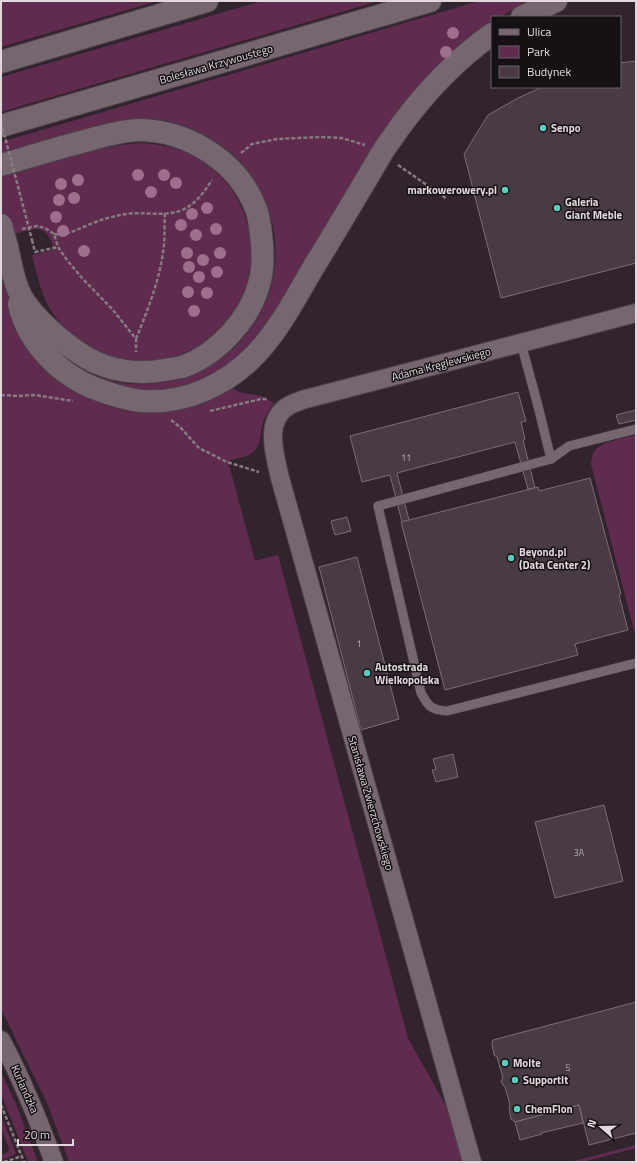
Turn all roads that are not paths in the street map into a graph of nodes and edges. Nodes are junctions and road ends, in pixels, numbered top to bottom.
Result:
1 (207, 1) edge
2 (430, 1) edge
3 (556, 1) edge
4 (524, 16) edge
5 (491, 35) edge
6 (1, 62) edge
7 (1, 126) edge
8 (1, 165) edge
9 (1, 225) edge
10 (16, 283) junction
11 (636, 313) edge
12 (521, 343) junction
13 (636, 429) edge
14 (273, 444) joint
15 (551, 459) junction
16 (636, 663) edge
17 (1, 1040) edge
18 (54, 1162) edge
19 (472, 1162) edge

1 - 6 main road
2 - 7 main road, Bolesława Krzywoustego
3 - 4 main road
5 - 10 main road
8 - 10 main road
9 - 10 main road, bridge
11 - 12 street, Adama Kręglewskiego
12 - 14 street, Adama Kręglewskiego
12 - 15 lane
13 - 15 lane
14 - 19 street, Stanisława Zwierzchowskiego
15 - 16 lane
17 - 18 street, Kurlandzka

